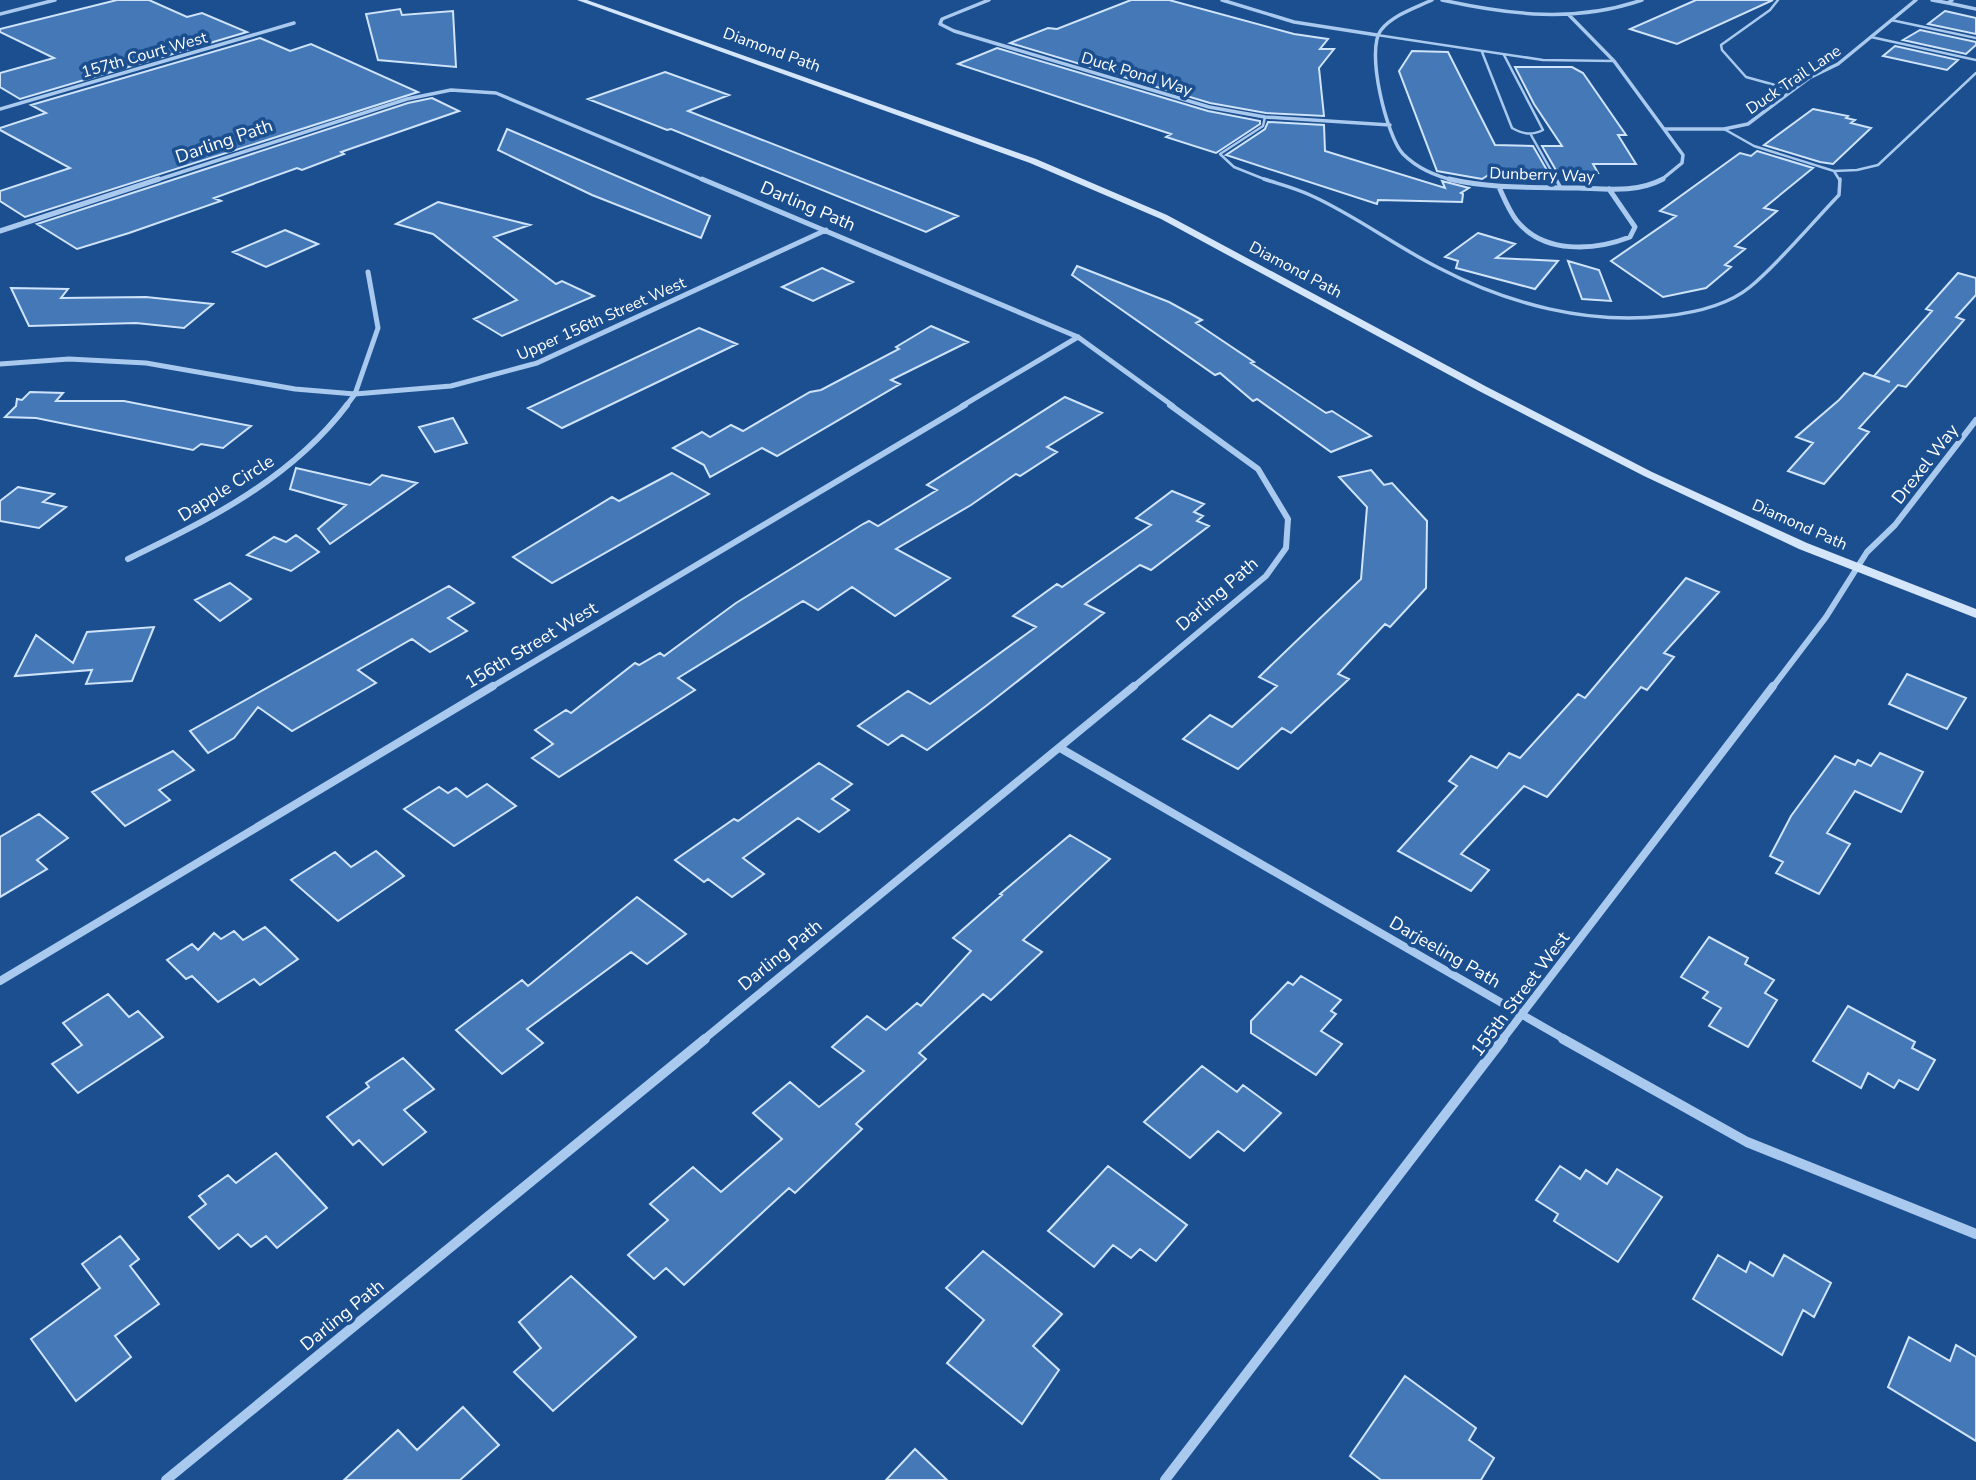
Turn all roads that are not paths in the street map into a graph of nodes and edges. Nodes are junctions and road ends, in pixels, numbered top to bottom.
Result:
1 (55, 0) edge
2 (580, 0) edge
3 (989, 0) edge
4 (1222, 0) edge
5 (1241, 0) edge
6 (1432, 0) edge
7 (1442, 0) edge
8 (1642, 0) edge
9 (1778, 0) edge
10 (1916, 0) edge
11 (1932, 0) edge
12 (1950, 2) edge
13 (1232, 3) junction
14 (1976, 9) edge
15 (0, 14) edge
16 (1568, 15) junction
17 (1891, 20) junction
18 (294, 23) dead end
19 (1377, 35) junction
20 (1871, 37) junction
21 (1976, 38) edge
22 (1482, 52) junction
23 (1504, 55) junction
24 (1976, 60) edge
25 (1615, 61) junction
26 (1976, 73) edge
27 (1793, 90) junction
28 (0, 109) edge
29 (1265, 117) junction
30 (1390, 125) junction
31 (1665, 129) junction
32 (1724, 130) junction
33 (1531, 135) junction
34 (1834, 171) junction
35 (1499, 187) junction
36 (1561, 188) junction
37 (1609, 189) junction
38 (827, 230) junction
39 (0, 231) edge
40 (368, 272) dead end
41 (1078, 337) junction
42 (0, 365) edge
43 (355, 394) junction
44 (1976, 420) edge
45 (1895, 525) joint
46 (128, 559) dead end
47 (1857, 568) junction
48 (1976, 614) edge
49 (1060, 748) junction
50 (0, 981) edge
51 (1523, 1016) junction
52 (1976, 1234) edge
53 (166, 1480) edge
54 (1165, 1480) edge

1 - 15 street
2 - 47 street, Diamond Path
3 - 29 street, Duck Pond Way
4 - 13 street
5 - 13 street
6 - 19 street
7 - 16 street
8 - 16 street
9 - 27 lane
10 - 17 street, Duck Trail Lane
11 - 12 street
12 - 14 street
13 - 19 street
16 - 25 street, Dunberry Way
17 - 20 street, Duck Trail Lane
17 - 21 lane
18 - 28 street, 157th Court West
19 - 22 lane
19 - 30 street, Dunberry Way
20 - 24 lane
20 - 27 street, Duck Trail Lane
22 - 23 lane
22 - 33 lane
23 - 25 lane
23 - 33 lane
25 - 31 street, Dunberry Way
26 - 34 lane
27 - 32 street, Duck Trail Lane
29 - 30 street, Duck Pond Way
29 - 34 lane
30 - 35 street, Dunberry Way
31 - 32 street, Duck Trail Lane
31 - 37 street, Dunberry Way
32 - 34 lane
33 - 36 lane
35 - 36 street, Dunberry Way
35 - 37 street
36 - 37 street, Dunberry Way
38 - 39 street, Darling Path
38 - 41 street, Darling Path
38 - 43 street, Upper 156th Street West
40 - 43 street, Dapple Circle
41 - 49 street, Darling Path
41 - 50 street, 156th Street West
42 - 43 street, Upper 156th Street West
43 - 46 street, Dapple Circle
44 - 45 street, Drexel Way
45 - 47 street, 155th Street West
47 - 48 street, Diamond Path
47 - 51 street, 155th Street West
49 - 51 street, Darjeeling Path
49 - 53 street, Darling Path
51 - 52 street, Darjeeling Path
51 - 54 street, 155th Street West

